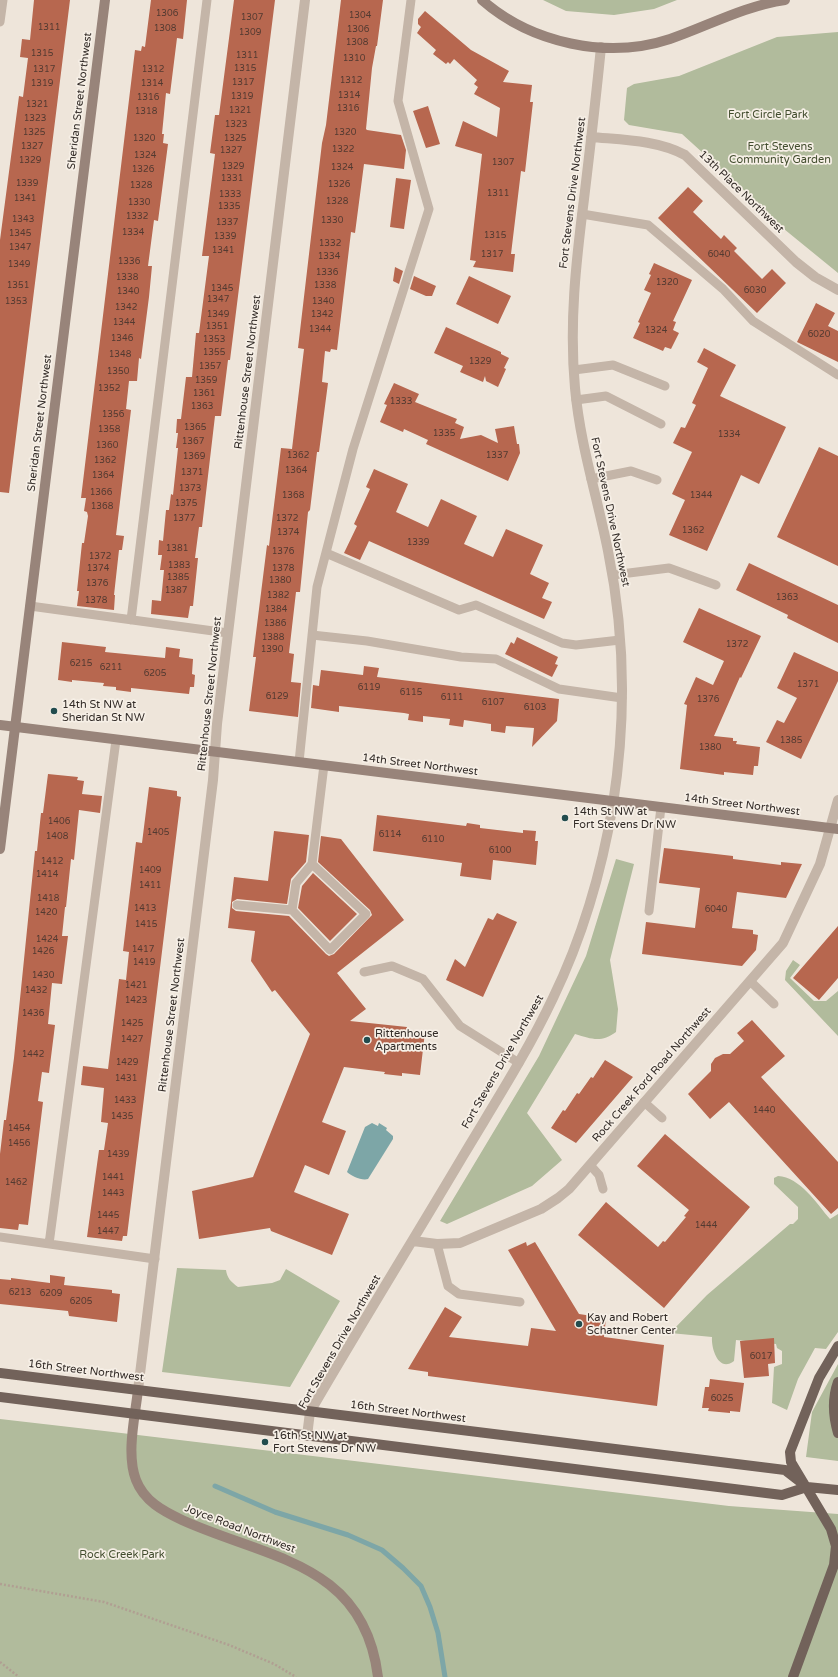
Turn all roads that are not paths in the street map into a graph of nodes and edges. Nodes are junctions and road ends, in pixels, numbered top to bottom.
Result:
1 (3, 0) edge
2 (104, 0) edge
3 (207, 0) edge
4 (305, 0) edge
5 (410, 0) edge
6 (482, 0) edge
7 (782, 0) edge
8 (0, 22) edge
9 (601, 47) junction
10 (591, 136) junction
11 (582, 214) junction
12 (838, 290) edge
13 (574, 370) junction
14 (838, 375) edge
15 (665, 386) dead end
16 (576, 400) junction
17 (661, 424) dead end
18 (591, 479) junction
19 (657, 480) dead end
20 (326, 553) junction
21 (613, 575) junction
22 (716, 585) dead end
23 (30, 606) junction
24 (131, 620) junction
25 (228, 633) junction
26 (312, 635) junction
27 (620, 640) junction
28 (622, 698) junction
29 (0, 725) edge
30 (15, 727) junction
31 (116, 740) junction
32 (215, 752) junction
33 (299, 762) junction
34 (324, 766) junction
35 (838, 800) edge
36 (613, 801) junction
37 (661, 807) junction
38 (835, 828) edge
39 (0, 849) edge
40 (312, 864) junction
41 (237, 905) dead end
42 (292, 910) junction
43 (649, 910) dead end
44 (364, 972) dead end
45 (750, 981) junction
46 (774, 1004) dead end
47 (519, 1063) junction
48 (644, 1102) junction
49 (662, 1118) dead end
50 (590, 1165) junction
51 (603, 1189) dead end
52 (0, 1237) edge
53 (413, 1241) junction
54 (49, 1244) junction
55 (437, 1244) junction
56 (155, 1260) junction
57 (520, 1302) dead end
58 (838, 1346) edge
59 (0, 1373) edge
60 (838, 1382) edge
61 (138, 1390) junction
62 (0, 1397) edge
63 (310, 1412) junction
64 (135, 1414) junction
65 (838, 1433) edge
66 (307, 1436) junction
67 (807, 1487) junction
68 (838, 1490) edge
69 (378, 1677) edge
70 (793, 1677) edge

1 - 8 lane
2 - 23 street, Sheridan Street Northwest
3 - 24 lane
4 - 25 street, Rittenhouse Street Northwest
5 - 20 lane
6 - 9 street
7 - 9 street
9 - 10 street, Fort Stevens Drive Northwest
10 - 11 street, Fort Stevens Drive Northwest
10 - 12 street, 13th Place Northwest
11 - 13 street, Fort Stevens Drive Northwest
11 - 14 lane
13 - 15 lane
13 - 16 street, Fort Stevens Drive Northwest
16 - 17 lane
16 - 18 street, Fort Stevens Drive Northwest
18 - 19 lane
18 - 21 street, Fort Stevens Drive Northwest
20 - 26 lane
20 - 27 lane
21 - 22 lane
21 - 27 street, Fort Stevens Drive Northwest
23 - 24 lane
23 - 30 street, Sheridan Street Northwest
24 - 25 lane
25 - 32 street, Rittenhouse Street Northwest
26 - 28 lane
26 - 33 lane
27 - 28 street, Fort Stevens Drive Northwest
28 - 36 street, Fort Stevens Drive Northwest
29 - 30 street, 14th Street Northwest
30 - 31 street, 14th Street Northwest
30 - 39 street, Sheridan Street Northwest
31 - 32 street, 14th Street Northwest
31 - 54 lane
32 - 33 street, 14th Street Northwest
32 - 56 street, Rittenhouse Street Northwest
33 - 34 street, 14th Street Northwest
34 - 36 street, 14th Street Northwest
34 - 40 lane
35 - 38 street, Rock Creek Ford Road Northwest
36 - 37 street, 14th Street Northwest
36 - 47 street, Fort Stevens Drive Northwest
37 - 38 street, 14th Street Northwest
37 - 43 lane
38 - 45 street, Rock Creek Ford Road Northwest
40 - 42 lane
40 - 42 lane
41 - 42 lane
44 - 47 lane
45 - 46 lane
45 - 48 street, Rock Creek Ford Road Northwest
47 - 53 street, Fort Stevens Drive Northwest
48 - 49 lane
48 - 50 street, Rock Creek Ford Road Northwest
50 - 51 lane
50 - 55 street, Rock Creek Ford Road Northwest
52 - 54 lane
53 - 55 street, Rock Creek Ford Road Northwest
53 - 63 street, Fort Stevens Drive Northwest
54 - 56 lane
55 - 57 lane
56 - 61 street, Rittenhouse Street Northwest
58 - 67 main road
59 - 61 main road, 16th Street Northwest
60 - 65 main road
61 - 63 main road, 16th Street Northwest
61 - 64 street, Joyce Road Northwest
62 - 64 main road
63 - 66 street, Fort Stevens Drive Northwest
63 - 67 main road, 16th Street Northwest
64 - 66 main road
64 - 69 street, Joyce Road Northwest
66 - 67 main road
67 - 68 main road
67 - 70 main road

